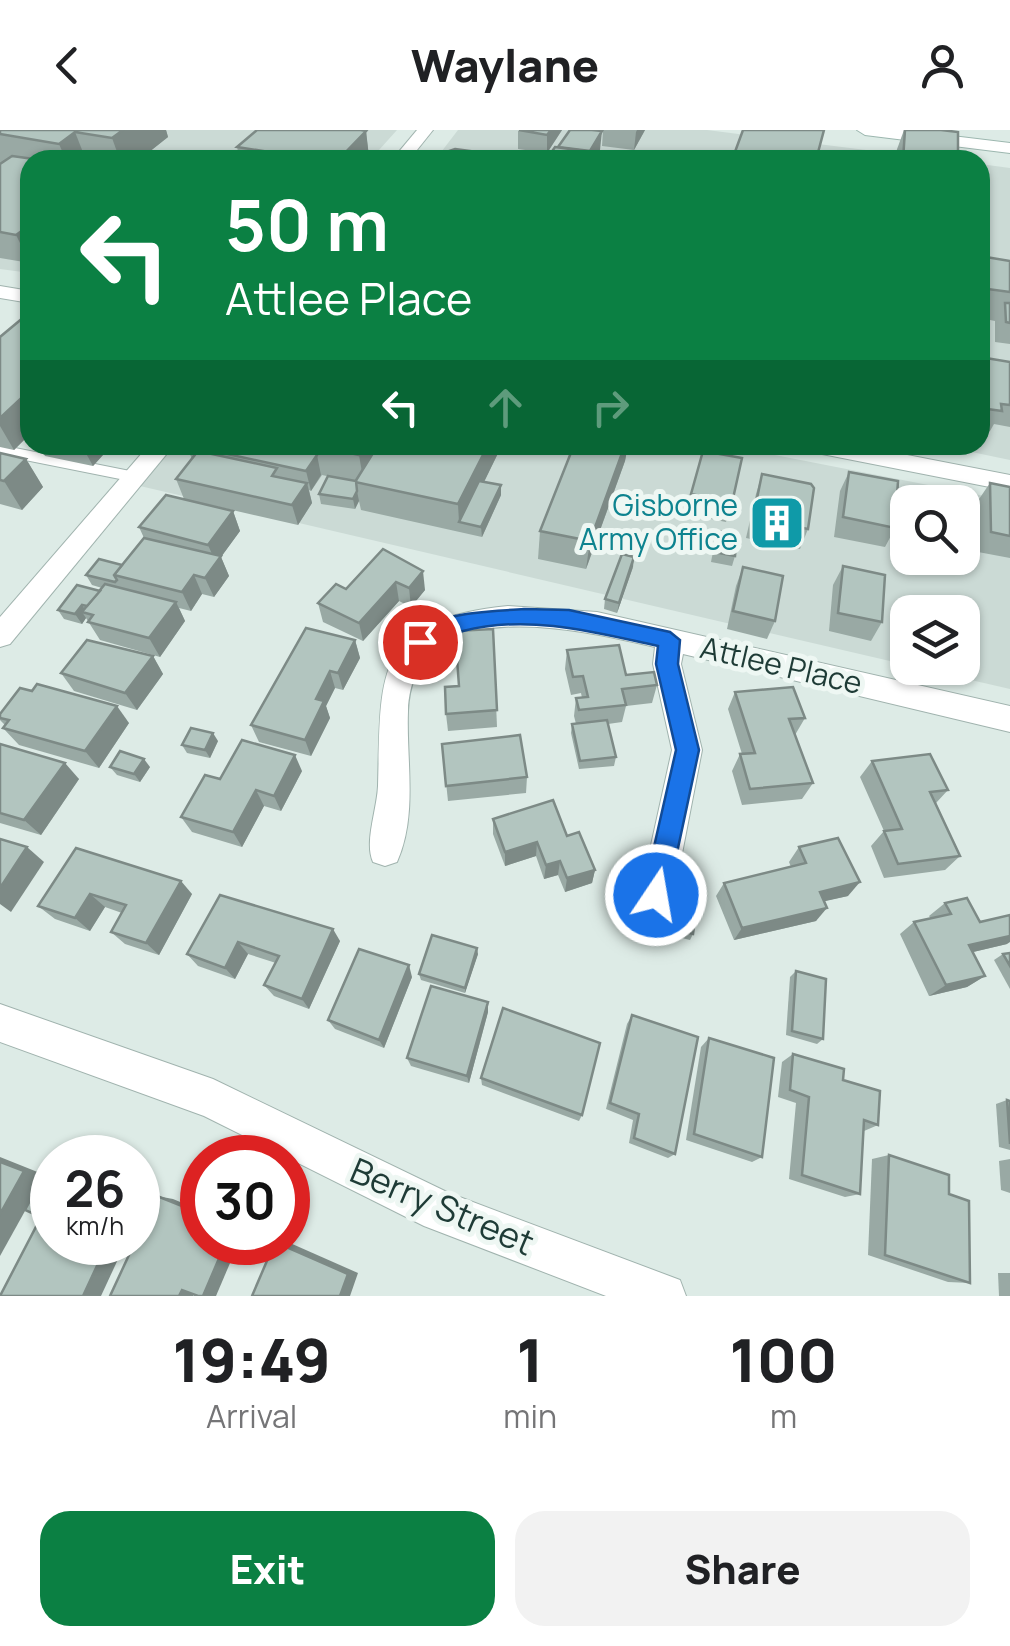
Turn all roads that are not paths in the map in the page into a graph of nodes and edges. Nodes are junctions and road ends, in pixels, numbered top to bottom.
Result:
1 (425, 130) edge
2 (865, 130) edge
3 (1010, 148) edge
4 (408, 150) edge
5 (25, 455) edge
6 (154, 455) edge
7 (869, 455) edge
8 (135, 477) junction
9 (1010, 482) edge
10 (0, 636) edge
11 (670, 640) junction
12 (1010, 719) edge
13 (385, 851) dead end
14 (656, 895) dead end
15 (0, 1023) edge
16 (664, 1296) edge

1 - 4 street
2 - 3 street
5 - 8 lane
6 - 8 street
7 - 9 street
8 - 10 street
11 - 12 street, Attlee Place
11 - 13 street, Attlee Place
11 - 14 street, Attlee Place
15 - 16 street, Berry Street

